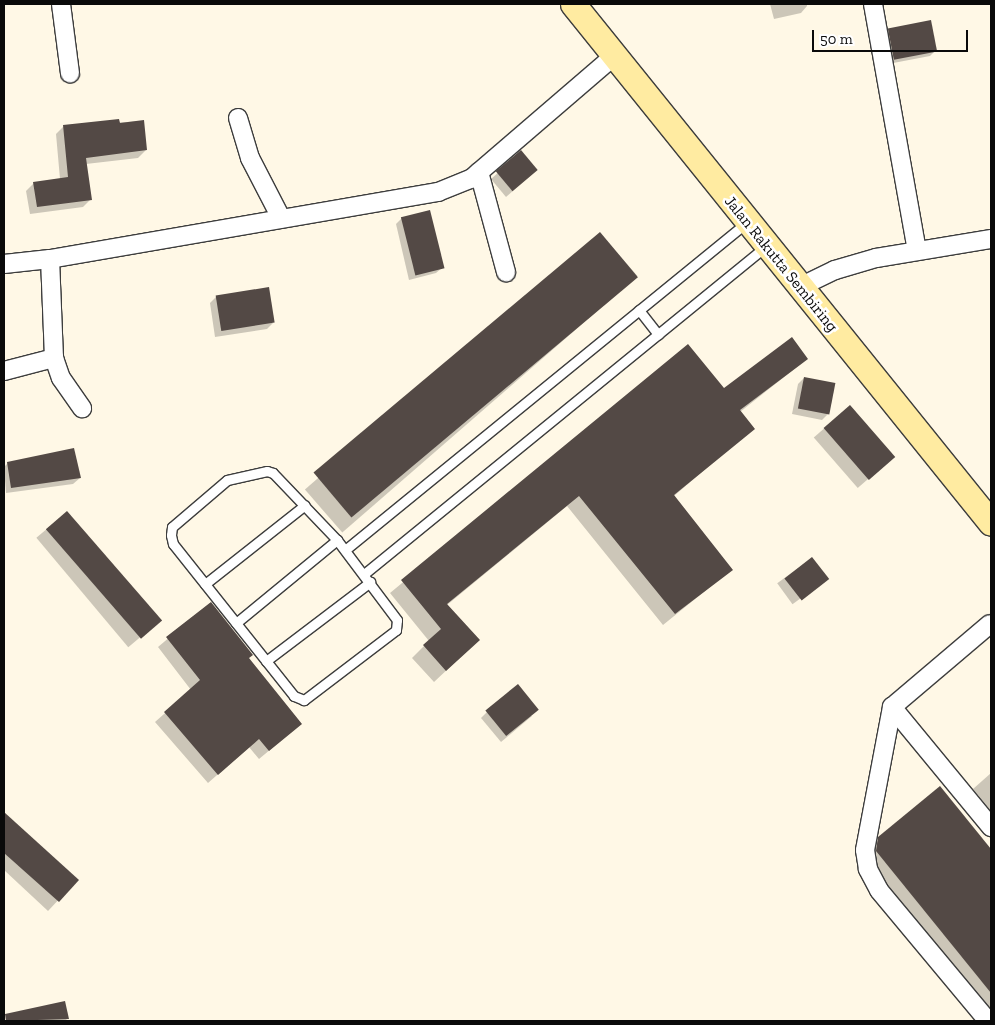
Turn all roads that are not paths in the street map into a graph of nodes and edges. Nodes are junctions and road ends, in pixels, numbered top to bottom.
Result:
1 (61, 4) edge
2 (573, 4) edge
3 (873, 4) edge
4 (614, 56) junction
5 (70, 73) dead end
6 (238, 118) dead end
7 (478, 172) junction
8 (281, 218) junction
9 (746, 222) junction
10 (991, 239) edge
11 (766, 246) junction
12 (917, 250) junction
13 (50, 259) junction
14 (4, 264) edge
15 (506, 272) dead end
16 (800, 287) junction
17 (639, 310) junction
18 (658, 334) junction
19 (54, 358) junction
20 (4, 371) edge
21 (82, 408) dead end
22 (305, 505) junction
23 (991, 523) edge
24 (337, 540) junction
25 (345, 550) junction
26 (364, 574) junction
27 (370, 582) junction
28 (205, 584) junction
29 (236, 623) junction
30 (990, 624) edge
31 (266, 661) junction
32 (892, 707) junction
33 (991, 827) edge
34 (988, 1021) edge

1 - 5 street
2 - 4 main road, Jalan Rakutta Sembiring
3 - 12 street
4 - 7 street
4 - 9 main road, Jalan Rakutta Sembiring
6 - 8 street
7 - 8 street
7 - 15 street
8 - 13 street
9 - 11 main road, Jalan Rakutta Sembiring
9 - 17 lane
10 - 12 street
11 - 16 main road, Jalan Rakutta Sembiring
11 - 18 lane
12 - 16 street
13 - 14 street
13 - 19 street
16 - 23 main road, Jalan Rakutta Sembiring
17 - 18 lane
17 - 25 lane
18 - 26 lane
19 - 20 street
19 - 21 street
22 - 24 lane
22 - 28 lane
22 - 28 lane
24 - 25 lane
24 - 29 lane
25 - 26 lane
26 - 27 lane
27 - 31 lane
27 - 31 lane
28 - 29 lane
29 - 31 lane
30 - 32 street
32 - 33 street
32 - 34 street

